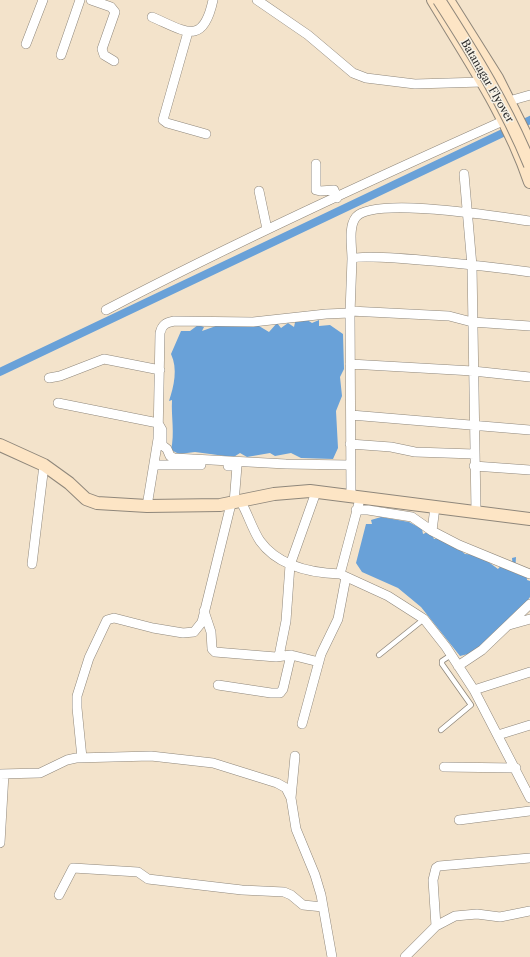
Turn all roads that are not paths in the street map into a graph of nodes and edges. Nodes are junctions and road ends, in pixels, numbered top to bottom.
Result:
1 (43, 0) edge
2 (80, 0) edge
3 (91, 0) edge
4 (213, 0) edge
5 (257, 0) edge
6 (433, 0) edge
7 (439, 0) edge
8 (448, 0) edge
9 (152, 17) dead end
10 (188, 32) junction
11 (26, 44) dead end
12 (62, 55) dead end
13 (114, 61) dead end
14 (482, 82) junction
15 (530, 95) edge
16 (494, 105) junction
17 (512, 105) junction
18 (503, 122) junction
19 (206, 134) dead end
20 (529, 142) edge
21 (316, 164) dead end
22 (530, 165) edge
23 (464, 174) dead end
24 (530, 182) edge
25 (259, 191) dead end
26 (337, 198) junction
27 (468, 214) junction
28 (530, 220) edge
29 (267, 229) junction
30 (352, 259) junction
31 (472, 266) junction
32 (530, 272) edge
33 (106, 310) dead end
34 (350, 312) junction
35 (472, 322) junction
36 (530, 326) edge
37 (350, 364) junction
38 (160, 370) junction
39 (473, 371) junction
40 (530, 377) edge
41 (49, 378) dead end
42 (58, 403) dead end
43 (351, 415) junction
44 (158, 423) junction
45 (474, 425) junction
46 (530, 430) edge
47 (350, 444) junction
48 (0, 445) edge
49 (474, 454) junction
50 (350, 464) junction
51 (44, 465) junction
52 (155, 465) junction
53 (474, 466) junction
54 (530, 470) edge
55 (316, 492) junction
56 (356, 502) junction
57 (236, 503) junction
58 (147, 506) junction
59 (435, 507) junction
60 (476, 511) junction
61 (530, 519) edge
62 (432, 531) junction
63 (32, 564) dead end
64 (290, 565) junction
65 (530, 574) edge
66 (343, 576) junction
67 (530, 604) edge
68 (204, 611) junction
69 (424, 619) junction
70 (530, 620) edge
71 (507, 626) junction
72 (291, 655) junction
73 (379, 655) dead end
74 (279, 656) junction
75 (451, 656) junction
76 (319, 662) junction
77 (458, 666) junction
78 (530, 672) edge
79 (218, 685) dead end
80 (474, 690) junction
81 (475, 703) junction
82 (302, 724) dead end
83 (530, 725) edge
84 (441, 730) dead end
85 (498, 735) junction
86 (295, 756) dead end
87 (82, 758) junction
88 (444, 767) dead end
89 (516, 768) junction
90 (2, 774) edge
91 (526, 779) edge
92 (291, 798) junction
93 (530, 798) edge
94 (530, 811) edge
95 (459, 820) dead end
96 (0, 843) edge
97 (530, 858) edge
98 (59, 895) dead end
99 (323, 907) junction
100 (530, 911) edge
101 (436, 926) junction
102 (332, 957) edge
103 (405, 957) edge

1 - 11 street
2 - 12 street
3 - 13 street
4 - 10 street
5 - 14 street
6 - 14 street
7 - 22 street, Batanagar Flyover, bridge
8 - 17 street
9 - 10 street
10 - 19 street
14 - 16 street
15 - 17 street
16 - 17 street
16 - 18 street
17 - 20 street
18 - 24 street
18 - 26 street
21 - 26 street
23 - 27 street
25 - 29 street
26 - 29 street
27 - 28 street
27 - 30 street
27 - 31 street
29 - 33 street
30 - 31 street
30 - 34 street
31 - 32 street
31 - 35 street
34 - 35 street
34 - 37 street
34 - 38 street
35 - 36 street
35 - 39 street
37 - 39 street
37 - 43 street
38 - 41 street
38 - 44 street
39 - 40 street
39 - 45 street
42 - 44 street
43 - 45 street
43 - 47 street
44 - 50 street
44 - 52 street
45 - 46 street
45 - 49 street
47 - 49 street
47 - 50 street
48 - 51 street
49 - 53 street
50 - 56 street
51 - 58 street
51 - 63 street
52 - 57 street
52 - 58 street
53 - 54 street
53 - 60 street
55 - 56 street
55 - 57 street
55 - 64 street
56 - 59 street
56 - 62 street
56 - 66 street
57 - 58 street
57 - 64 street
57 - 68 street
59 - 60 street
59 - 62 street
60 - 61 street
62 - 65 street
64 - 66 street
64 - 74 street
66 - 69 street
66 - 76 street
67 - 71 street
68 - 74 street
68 - 87 street
69 - 73 lane
69 - 75 street
70 - 71 street
71 - 77 street
72 - 74 street
72 - 76 street
72 - 79 street
75 - 77 street
75 - 81 lane
76 - 82 street
77 - 80 street
78 - 80 street
80 - 81 street
81 - 84 lane
81 - 85 street
83 - 85 street
85 - 89 street
86 - 92 street
87 - 90 street
87 - 92 street
88 - 89 street
89 - 91 street
90 - 96 street
91 - 93 street
92 - 99 street
94 - 95 street
97 - 101 street
98 - 99 street
99 - 102 street
100 - 101 street
101 - 103 street

